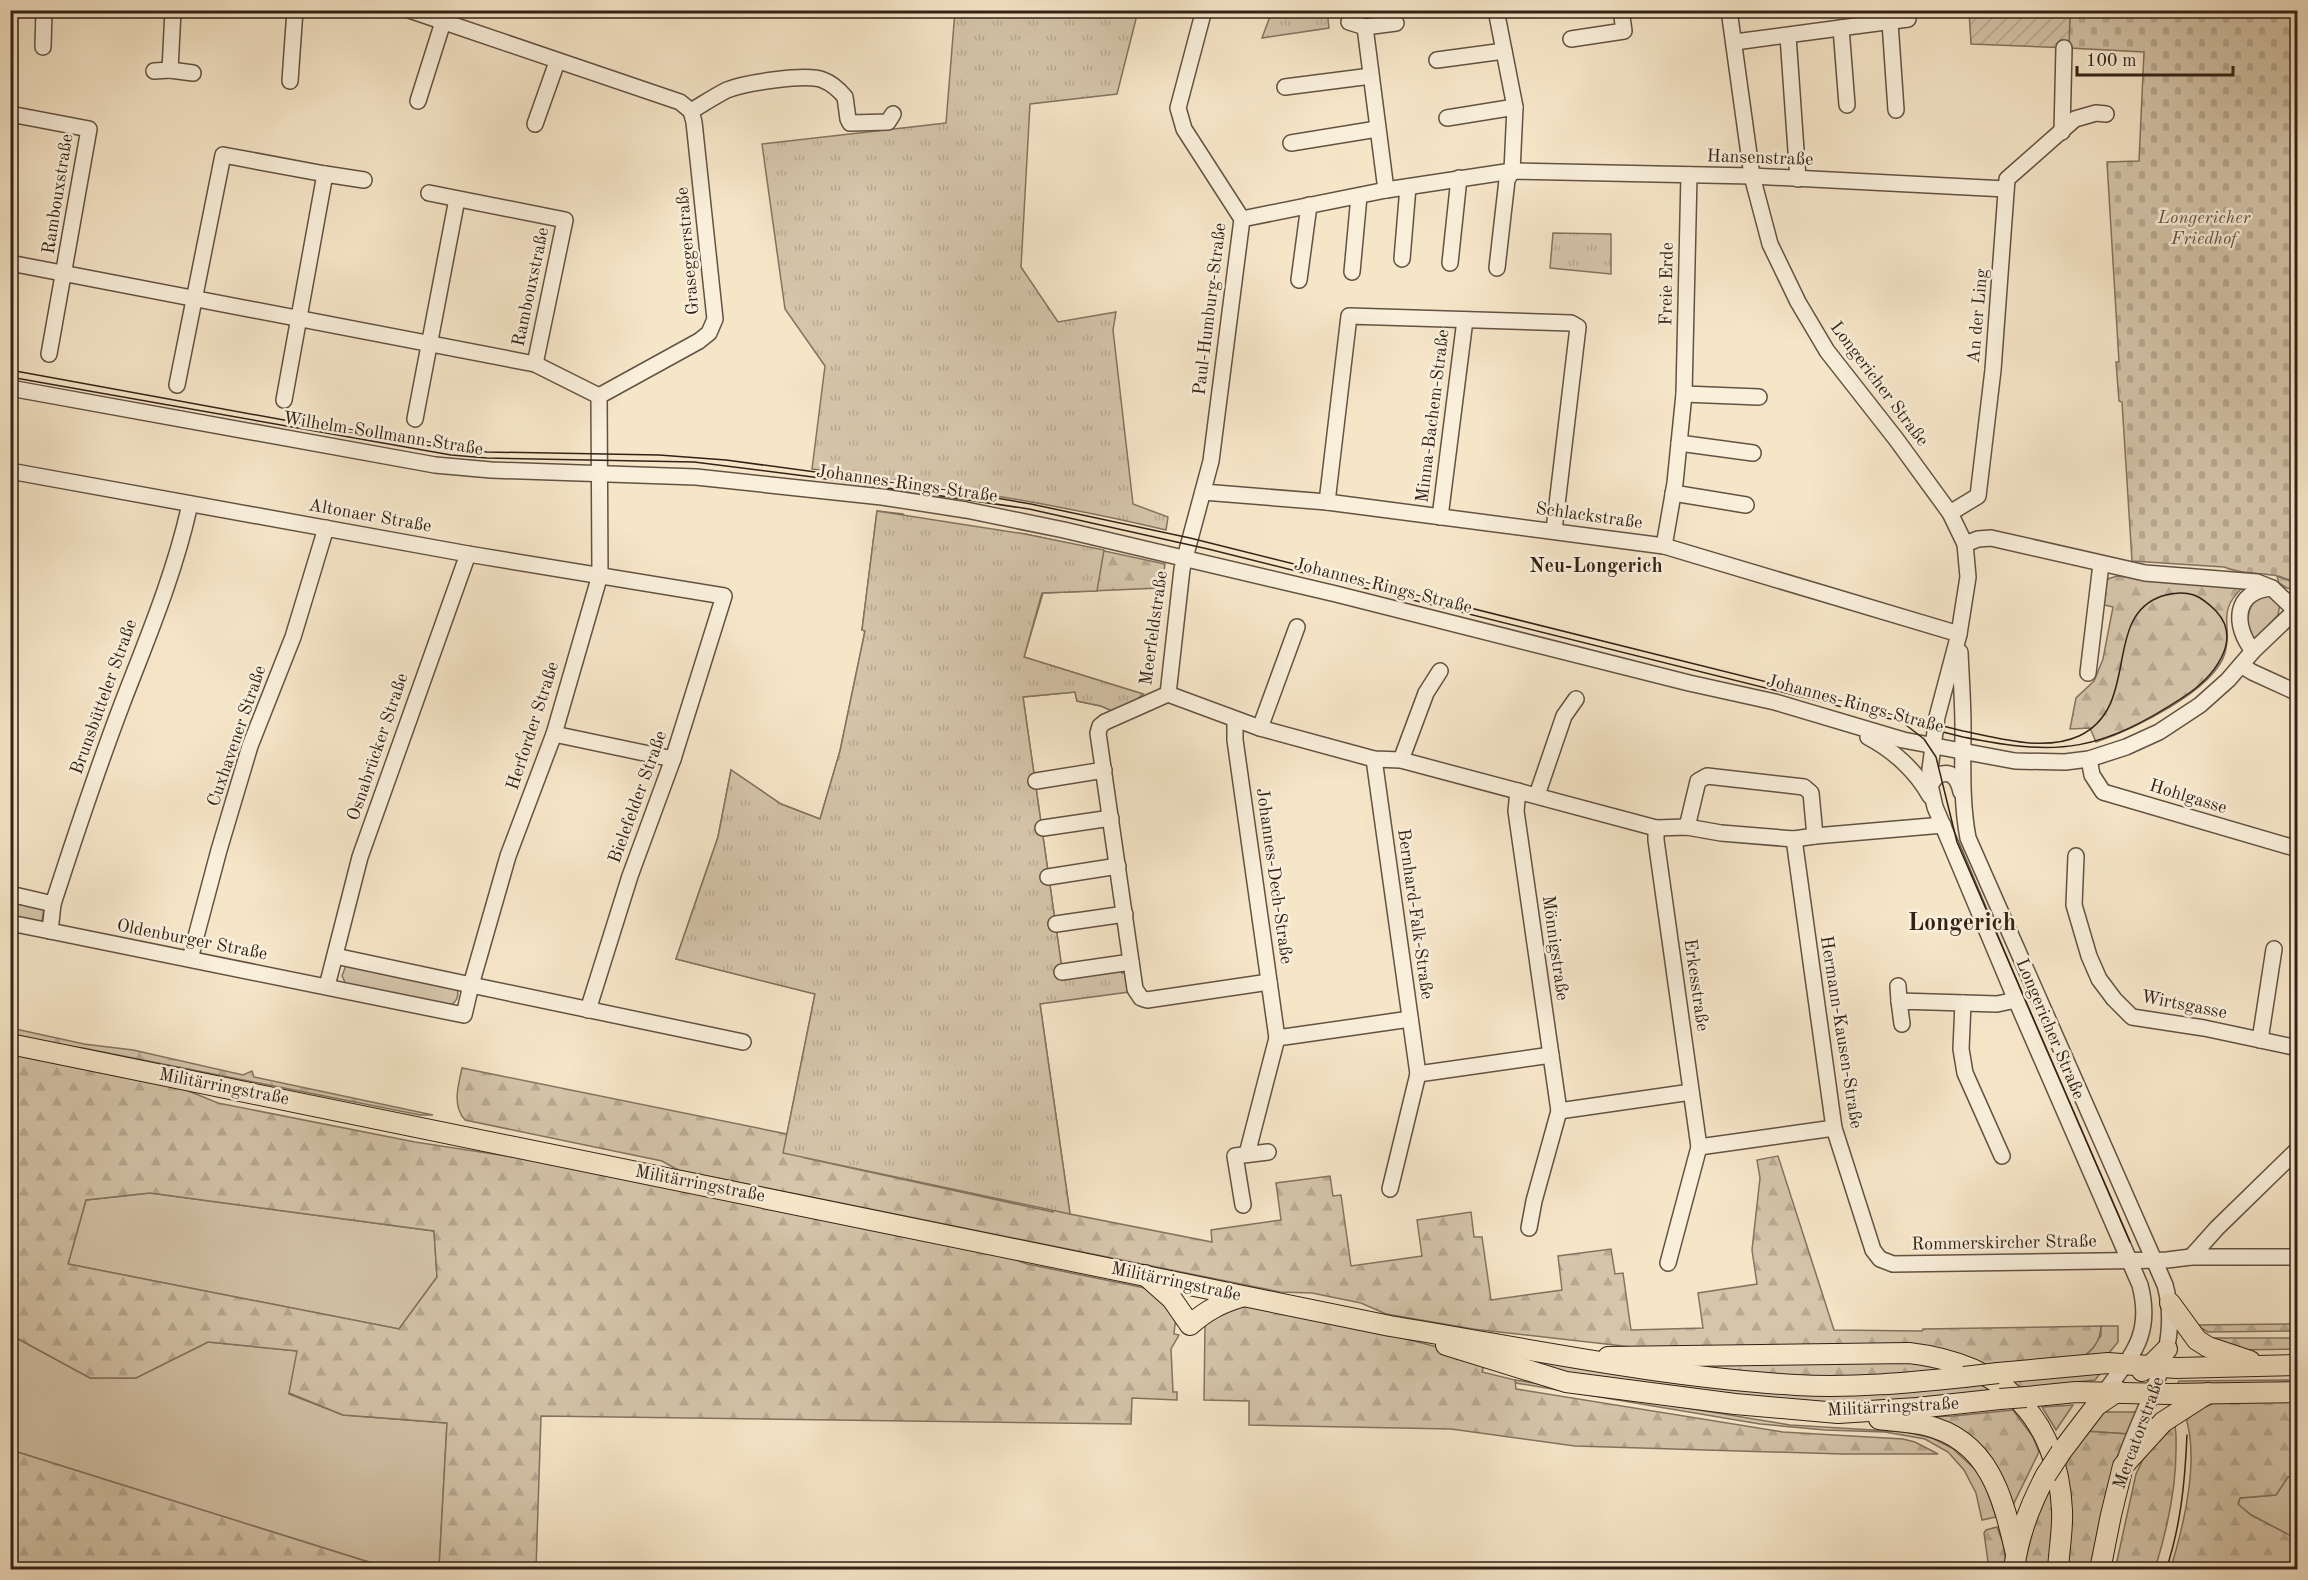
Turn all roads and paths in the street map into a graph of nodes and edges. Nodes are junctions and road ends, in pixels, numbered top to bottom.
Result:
1 (44, 10) edge
2 (173, 10) edge
3 (295, 10) edge
4 (409, 10) edge
5 (1204, 10) edge
6 (1496, 10) edge
7 (1621, 10) edge
8 (1729, 10) edge
9 (1908, 19) dead end
10 (443, 22) junction
11 (1349, 22) dead end
12 (1890, 22) junction
13 (1396, 23) dead end
14 (1365, 27) junction
15 (1841, 28) junction
16 (1788, 36) junction
17 (1571, 39) dead end
18 (1735, 42) junction
19 (43, 47) dead end
20 (2064, 48) dead end
21 (1504, 51) junction
22 (1437, 60) dead end
23 (557, 62) junction
24 (170, 70) junction
25 (154, 71) dead end
26 (193, 73) dead end
27 (1371, 76) junction
28 (290, 81) dead end
29 (1285, 87) dead end
30 (418, 101) dead end
31 (1847, 105) dead end
32 (1515, 107) junction
33 (1896, 110) dead end
34 (691, 111) junction
35 (10, 114) edge
36 (893, 114) dead end
37 (2106, 114) dead end
38 (1447, 118) dead end
39 (535, 124) dead end
40 (1377, 129) junction
41 (2062, 132) junction
42 (1292, 143) dead end
43 (1512, 171) junction
44 (325, 174) junction
45 (1689, 175) junction
46 (1752, 177) junction
47 (1459, 178) junction
48 (1798, 178) junction
49 (364, 180) dead end
50 (1408, 187) junction
51 (2006, 189) junction
52 (1386, 190) junction
53 (429, 193) dead end
54 (1359, 196) junction
55 (456, 199) junction
56 (1309, 205) junction
57 (1242, 219) junction
58 (1402, 259) dead end
59 (10, 263) edge
60 (1450, 263) dead end
61 (1497, 268) dead end
62 (1352, 272) dead end
63 (65, 273) junction
64 (1299, 280) dead end
65 (194, 298) junction
66 (299, 319) junction
67 (1466, 320) junction
68 (430, 343) junction
69 (49, 354) dead end
70 (535, 364) junction
71 (177, 385) dead end
72 (10, 388) edge
73 (1684, 394) junction
74 (599, 396) junction
75 (1759, 397) dead end
76 (285, 400) dead end
77 (416, 419) dead end
78 (1679, 443) junction
79 (1753, 453) dead end
80 (10, 471) edge
81 (600, 474) junction
82 (789, 487) joint
83 (1203, 492) junction
84 (1673, 494) junction
85 (1327, 502) junction
86 (190, 504) junction
87 (1746, 505) dead end
88 (1950, 513) junction
89 (1440, 517) junction
90 (326, 528) junction
91 (1554, 530) junction
92 (1965, 544) junction
93 (1664, 546) junction
94 (468, 554) junction
95 (1185, 558) junction
96 (2101, 564) junction
97 (600, 576) junction
98 (2272, 588) junction
99 (724, 596) joint
100 (2296, 609) edge
101 (1297, 627) dead end
102 (1959, 634) junction
103 (2253, 651) junction
104 (2241, 665) junction
105 (1440, 671) dead end
106 (2088, 673) dead end
107 (2298, 693) edge
108 (1168, 694) junction
109 (1576, 699) dead end
110 (1234, 720) junction
111 (1845, 724) junction
112 (1260, 728) junction
113 (554, 734) junction
114 (1932, 745) junction
115 (1962, 752) junction
116 (1986, 757) junction
117 (673, 759) junction
118 (1374, 759) junction
119 (2089, 759) junction
120 (1401, 760) junction
121 (1104, 770) junction
122 (1036, 781) dead end
123 (1930, 785) junction
124 (1518, 791) junction
125 (1537, 795) junction
126 (1964, 799) junction
127 (1935, 807) junction
128 (1111, 818) junction
129 (1943, 825) junction
130 (1687, 827) junction
131 (1043, 828) dead end
132 (1656, 828) junction
133 (1815, 836) junction
134 (1794, 839) junction
135 (2298, 849) edge
136 (2076, 856) dead end
137 (1118, 866) junction
138 (1048, 876) dead end
139 (10, 894) edge
140 (54, 904) junction
141 (1125, 914) junction
142 (10, 923) edge
143 (1056, 924) dead end
144 (50, 932) junction
145 (2274, 949) dead end
146 (335, 956) junction
147 (190, 959) junction
148 (1131, 962) junction
149 (1062, 972) dead end
150 (1269, 982) junction
151 (471, 985) junction
152 (327, 986) junction
153 (2016, 1000) junction
154 (1963, 1003) junction
155 (588, 1010) junction
156 (1410, 1019) junction
157 (1902, 1024) dead end
158 (1277, 1038) junction
159 (2260, 1040) junction
160 (743, 1042) dead end
161 (10, 1044) edge
162 (2298, 1048) edge
163 (1551, 1055) junction
164 (1418, 1074) junction
165 (1691, 1092) junction
166 (1558, 1111) junction
167 (1834, 1128) junction
168 (1699, 1147) junction
169 (2298, 1149) edge
170 (1268, 1152) dead end
171 (1247, 1154) junction
172 (2002, 1156) dead end
173 (1390, 1189) dead end
174 (1243, 1205) dead end
175 (1529, 1228) dead end
176 (2217, 1228) junction
177 (2191, 1257) junction
178 (2298, 1257) edge
179 (2228, 1258) junction
180 (1880, 1259) joint
181 (2129, 1261) junction
182 (2154, 1261) junction
183 (1668, 1263) dead end
184 (1145, 1275) junction
185 (1244, 1296) junction
186 (2170, 1304) junction
187 (1390, 1326) junction
188 (1514, 1346) junction
189 (1578, 1358) junction
190 (2298, 1365) edge
191 (1510, 1366) junction
192 (2264, 1366) junction
193 (2153, 1372) junction
194 (2210, 1392) junction
195 (2298, 1392) edge
196 (2103, 1394) junction
197 (1838, 1413) junction
198 (2123, 1466) junction
199 (2015, 1562) edge
200 (2058, 1569) edge
201 (2100, 1569) edge

1 - 19 street
2 - 24 street
3 - 28 street
4 - 10 street
5 - 57 street, Paul-Humburg-Straße
6 - 21 street
7 - 17 street
8 - 18 street, Longericher Straße
9 - 12 street
10 - 23 street
10 - 30 street
11 - 14 street
12 - 15 street
12 - 33 street
13 - 14 street
14 - 27 street
15 - 16 street
15 - 31 street
16 - 18 street
16 - 48 street
18 - 46 street, Longericher Straße
20 - 41 street
21 - 22 street
21 - 32 street
23 - 34 street
23 - 39 street
24 - 25 street
24 - 26 street
27 - 29 street
27 - 40 street
32 - 38 street
32 - 43 street
34 - 36 street
34 - 74 street, Graseggerstraße
35 - 63 street, Rambouxstraße
37 - 41 street
40 - 42 street
40 - 52 street
41 - 51 street
43 - 45 street, Hansenstraße
43 - 47 street, Hansenstraße
43 - 61 street
44 - 49 street
44 - 65 street
44 - 66 street
45 - 46 street, Hansenstraße
45 - 73 street, Freie Erde
46 - 48 street, Hansenstraße
46 - 88 street, Longericher Straße
47 - 50 street, Hansenstraße
47 - 60 street
48 - 51 street, Hansenstraße
50 - 52 street, Hansenstraße
50 - 58 street
51 - 88 street, An der Ling
52 - 54 street, Hansenstraße
53 - 55 street, Rambouxstraße
54 - 56 street, Hansenstraße
54 - 62 street
55 - 68 street
55 - 70 street, Rambouxstraße
56 - 57 street, Hansenstraße
56 - 64 street
57 - 83 street, Paul-Humburg-Straße
59 - 63 street, Rambouxstraße
63 - 65 street, Rambouxstraße
63 - 69 street, Rambouxstraße
65 - 66 street, Rambouxstraße
65 - 71 street
66 - 68 street, Rambouxstraße
66 - 76 street
67 - 85 street
67 - 89 street, Minna-Bachem-Straße
67 - 91 street
68 - 70 street, Rambouxstraße
68 - 77 street
70 - 74 street, Rambouxstraße
72 - 81 street, Wilhelm-Sollmann-Straße
73 - 75 street
73 - 78 street, Freie Erde
74 - 81 street
78 - 79 street
78 - 84 street, Freie Erde
80 - 86 street, Altonaer Straße
81 - 82 street, Wilhelm-Sollmann-Straße
81 - 97 street, Herforder Straße
82 - 95 street, Johannes-Rings-Straße
83 - 85 street, Schlackstraße
83 - 95 street, Paul-Humburg-Straße
84 - 87 street
84 - 93 street, Freie Erde
85 - 89 street, Schlackstraße
86 - 90 street, Altonaer Straße
86 - 140 street, Brunsbütteler Straße
88 - 92 street, Longericher Straße
89 - 91 street, Schlackstraße
90 - 94 street, Altonaer Straße
90 - 147 street, Cuxhavener Straße
91 - 93 street, Schlackstraße
92 - 96 street
92 - 102 street, Longericher Straße
93 - 102 street, Schlackstraße
94 - 97 street, Altonaer Straße
94 - 146 street, Osnabrücker Straße
95 - 108 street, Meerfeldstraße
95 - 111 street, Johannes-Rings-Straße
96 - 98 street
96 - 106 street
97 - 99 street, Altonaer Straße
97 - 113 street, Herforder Straße
98 - 100 street
98 - 103 street
99 - 117 street, Bielefelder Straße
100 - 103 street, Johannes-Rings-Straße
101 - 112 street
102 - 114 street, Longericher Straße
102 - 115 street, Longericher Straße
103 - 104 street, Johannes-Rings-Straße
104 - 107 street
104 - 119 street, Johannes-Rings-Straße
105 - 120 street
108 - 110 street
108 - 121 street, Meerfeldstraße
109 - 125 street
110 - 112 street
110 - 150 street, Johannes-Dech-Straße
111 - 114 street, Johannes-Rings-Straße
111 - 127 street
112 - 118 street
113 - 117 street
113 - 151 street, Herforder Straße
114 - 115 street, Johannes-Rings-Straße
114 - 123 street, Longericher Straße
115 - 116 street, Johannes-Rings-Straße
115 - 126 street, Longericher Straße
116 - 119 street, Johannes-Rings-Straße
116 - 126 street
117 - 155 street, Bielefelder Straße
118 - 120 street
118 - 156 street, Bernhard-Falk-Straße
119 - 135 street, Hohlgasse
120 - 124 street
121 - 122 street
121 - 128 street, Meerfeldstraße
123 - 126 street
123 - 127 street, Longericher Straße
124 - 125 street
124 - 163 street, Mönnigstraße
125 - 132 street
126 - 182 street, Longericher Straße
127 - 129 street, Longericher Straße
128 - 131 street
128 - 137 street, Meerfeldstraße
129 - 133 street
129 - 153 street, Longericher Straße
130 - 132 street
130 - 133 street
130 - 134 street
132 - 165 street, Erkesstraße
133 - 134 street
134 - 167 street, Hermann-Kausen-Straße
136 - 159 street, Wirtsgasse
137 - 138 street
137 - 141 street, Meerfeldstraße
139 - 140 street
140 - 144 street
141 - 143 street
141 - 148 street, Meerfeldstraße
142 - 144 street, Oldenburger Straße
144 - 147 street, Oldenburger Straße
145 - 159 street
146 - 151 street
146 - 152 street
147 - 152 street, Oldenburger Straße
148 - 149 street
148 - 150 street, Meerfeldstraße
150 - 158 street, Johannes-Dech-Straße
151 - 152 street, Oldenburger Straße
151 - 155 street
153 - 154 street
153 - 181 street, Longericher Straße
154 - 157 street
154 - 172 street
155 - 160 street
156 - 158 street
156 - 164 street, Bernhard-Falk-Straße
158 - 171 street, Johannes-Dech-Straße
159 - 162 street, Wirtsgasse
161 - 184 main road, Militärringstraße
163 - 164 street
163 - 166 street, Mönnigstraße
164 - 173 street, Bernhard-Falk-Straße
165 - 166 street
165 - 168 street, Erkesstraße
166 - 175 street, Mönnigstraße
167 - 168 street
167 - 180 street, Hermann-Kausen-Straße
168 - 183 street, Erkesstraße
169 - 176 street
170 - 171 street
171 - 174 street, Johannes-Dech-Straße
176 - 177 street
176 - 179 street
177 - 179 street, Rommerskircher Straße
177 - 182 street, Rommerskircher Straße
178 - 179 street, Rommerskircher Straße
180 - 181 street, Rommerskircher Straße
181 - 182 street, Rommerskircher Straße
181 - 193 street, Longericher Straße
182 - 186 street, Longericher Straße
184 - 185 main road, Militärringstraße
184 - 185 main road
185 - 187 main road, Militärringstraße
186 - 192 main road
186 - 193 street, Longericher Straße
187 - 188 main road, Militärringstraße
187 - 191 main road, Militärringstraße
188 - 189 main road, Militärringstraße
188 - 191 main road
189 - 193 main road, Militärringstraße, bridge
189 - 200 main road
190 - 192 main road, Militärringstraße
191 - 197 main road, Militärringstraße
192 - 193 main road, Militärringstraße
193 - 194 main road, Militärringstraße
193 - 196 main road, Militärringstraße
193 - 196 street, Longericher Straße
193 - 198 street, Mercatorstraße
194 - 195 main road, Militärringstraße
194 - 198 main road
196 - 197 main road, Militärringstraße, bridge
196 - 199 main road, bridge
197 - 199 main road
198 - 201 main road, Mercatorstraße

